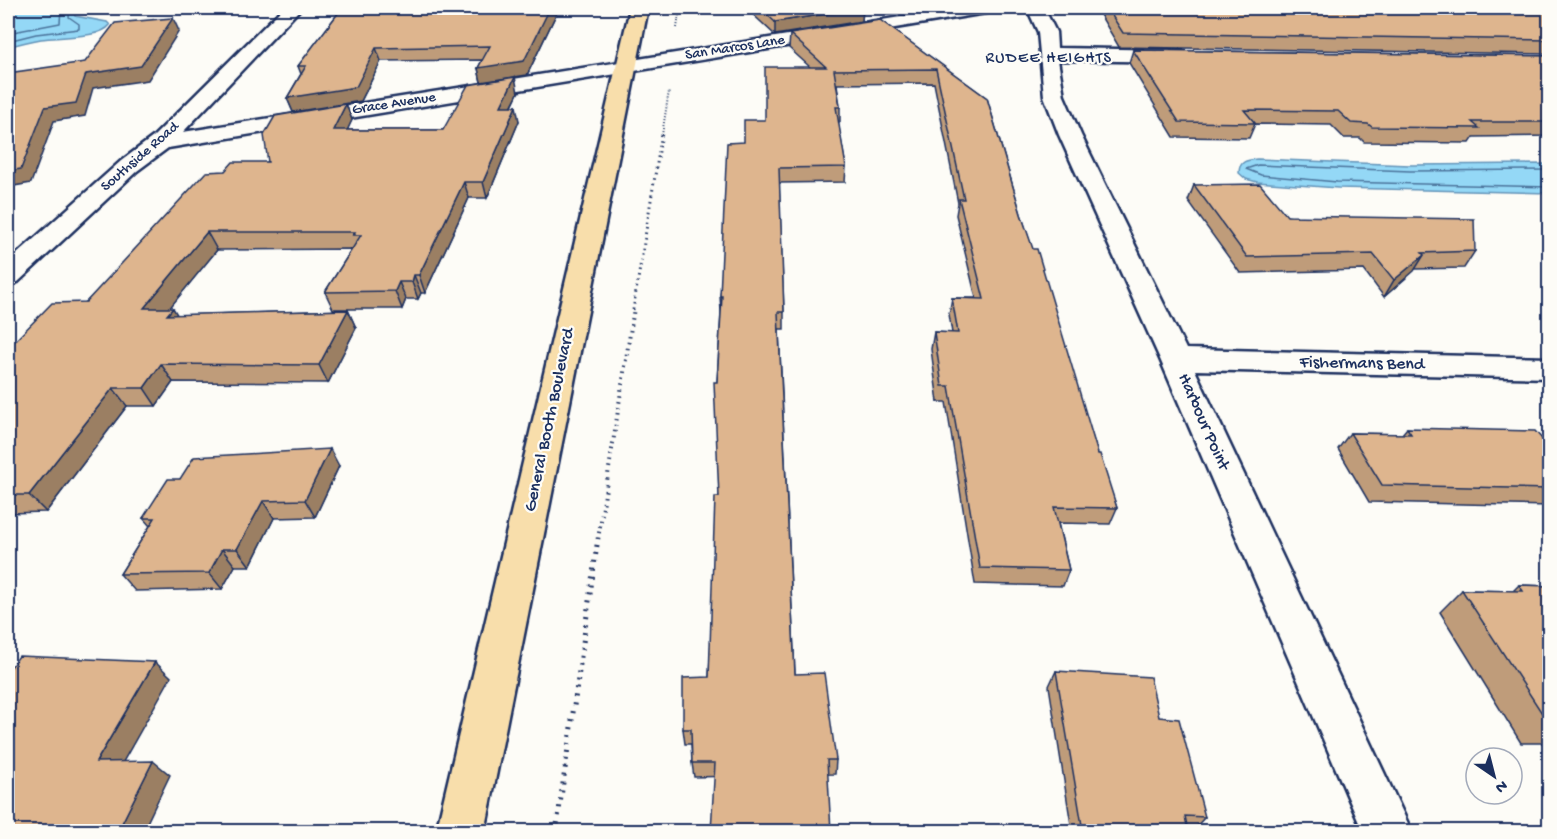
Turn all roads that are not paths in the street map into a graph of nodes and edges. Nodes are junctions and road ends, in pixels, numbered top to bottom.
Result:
1 (292, 8) edge
2 (639, 8) edge
3 (986, 8) edge
4 (1036, 8) edge
5 (957, 10) edge
6 (1048, 54) junction
7 (1191, 57) edge
8 (627, 66) junction
9 (161, 142) junction
10 (8, 276) edge
11 (1175, 359) junction
12 (1550, 368) edge
13 (460, 831) edge
14 (1388, 831) edge

1 - 9 street, Southside Road
2 - 8 highway, General Booth Boulevard
3 - 5 street, San Marcos Lane
4 - 6 street, Harbour Point
5 - 8 street, San Marcos Lane
6 - 7 street
6 - 11 street, Harbour Point
8 - 9 street, Grace Avenue
8 - 13 highway, General Booth Boulevard
9 - 10 street, Southside Road
11 - 12 street, Fishermans Bend
11 - 14 street, Harbour Point

